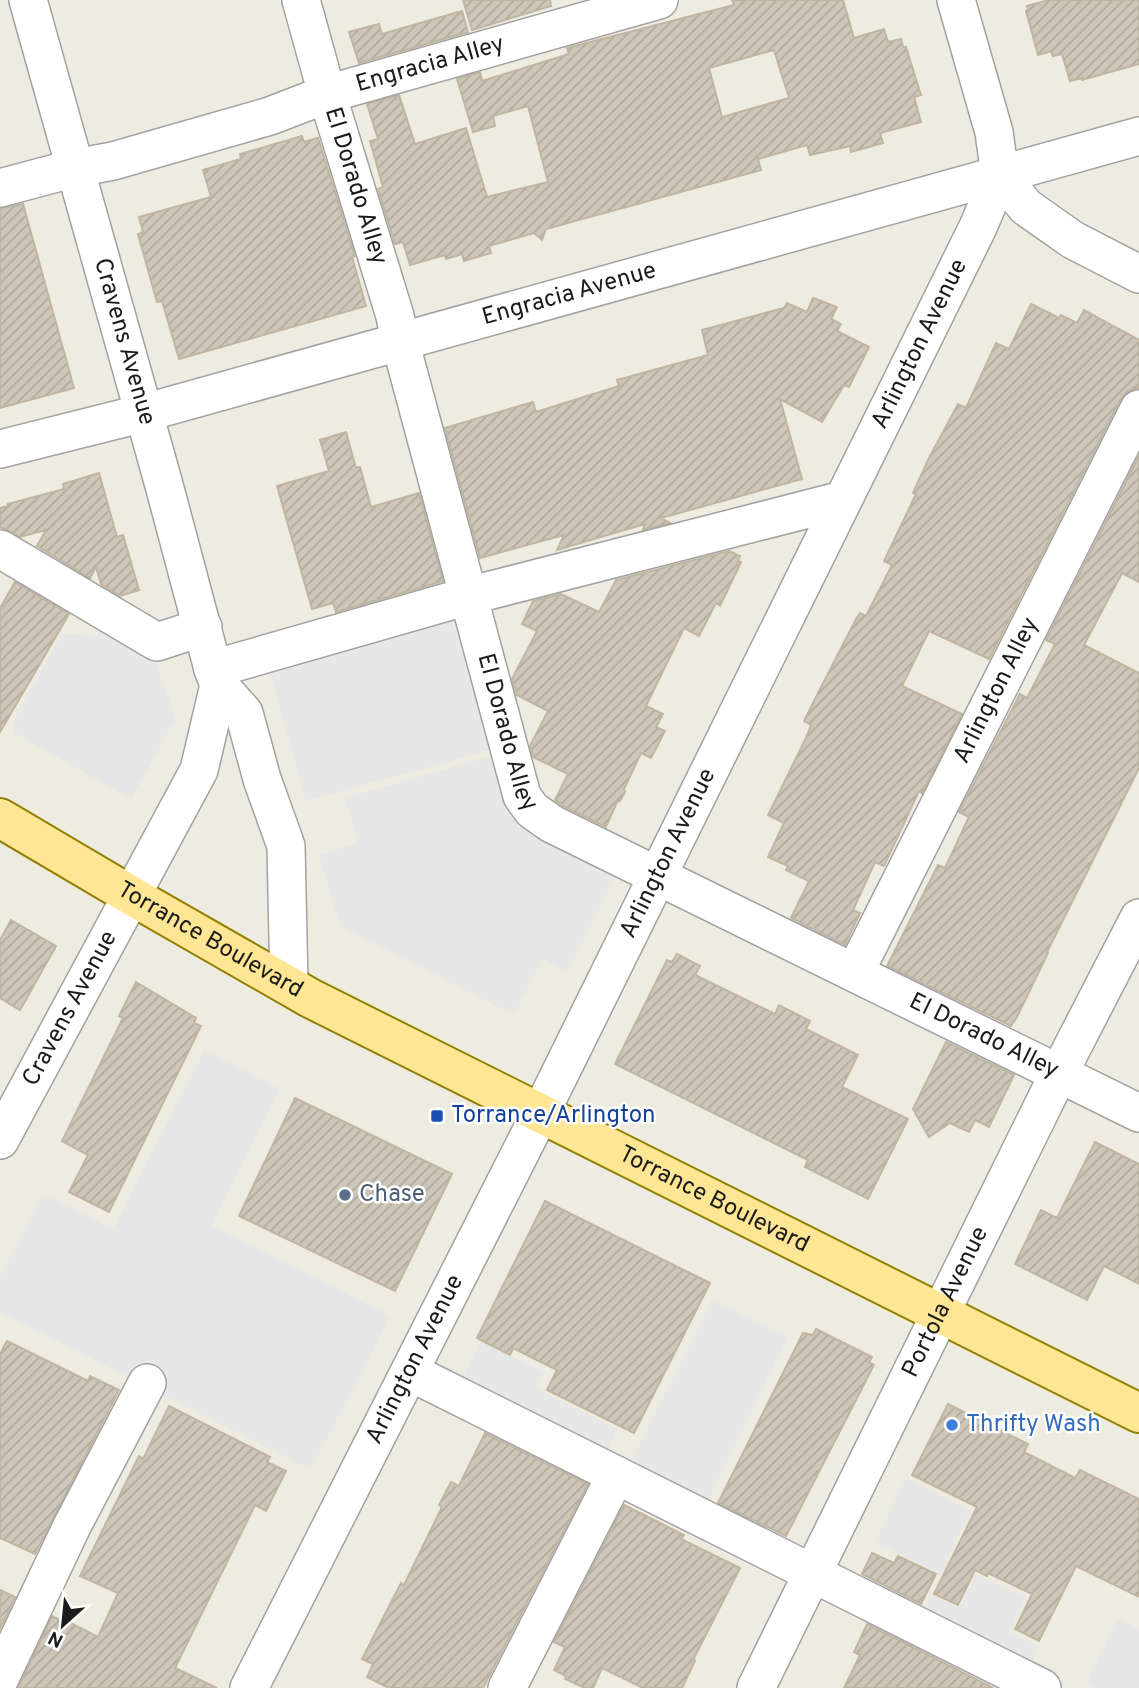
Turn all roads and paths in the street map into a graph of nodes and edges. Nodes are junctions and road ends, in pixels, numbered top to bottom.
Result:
1 (28, 0) edge
2 (301, 0) edge
3 (659, 0) edge
4 (956, 0) edge
5 (327, 94) junction
6 (1139, 136) edge
7 (75, 168) junction
8 (1000, 175) junction
9 (0, 188) edge
10 (1139, 274) edge
11 (400, 341) junction
12 (1139, 410) edge
13 (144, 413) junction
14 (0, 449) edge
15 (843, 500) junction
16 (0, 549) edge
17 (468, 596) junction
18 (203, 627) junction
19 (216, 677) junction
20 (0, 818) edge
21 (657, 877) junction
22 (132, 897) junction
23 (1139, 918) edge
24 (855, 972) junction
25 (289, 986) junction
26 (1059, 1073) junction
27 (1139, 1113) edge
28 (540, 1114) junction
29 (0, 1140) edge
30 (942, 1312) junction
31 (410, 1372) junction
32 (147, 1383) dead end
33 (1139, 1413) edge
34 (616, 1475) junction
35 (813, 1573) junction
36 (0, 1678) edge
37 (1022, 1684) edge
38 (249, 1688) edge
39 (507, 1688) edge
40 (755, 1688) edge

1 - 7 street, Cravens Avenue
2 - 5 street, El Dorado Alley
3 - 5 street, Engracia Alley
4 - 8 street
5 - 7 street, Engracia Alley
5 - 11 street, El Dorado Alley
6 - 8 street, Engracia Avenue
7 - 9 street, Engracia Alley
7 - 13 street, Cravens Avenue
8 - 10 street
8 - 11 street, Engracia Avenue
8 - 15 street, Arlington Avenue
11 - 13 street, Engracia Avenue
11 - 17 street, El Dorado Alley
12 - 24 street, Arlington Alley
13 - 14 street, Engracia Avenue
13 - 18 street, Cravens Avenue
15 - 17 street
15 - 21 street, Arlington Avenue
16 - 18 street
17 - 19 street
17 - 21 street, El Dorado Alley
18 - 19 street, Cravens Avenue
19 - 22 street, Cravens Avenue
19 - 25 street, Cravens Avenue
20 - 22 main road, Torrance Boulevard
21 - 24 street, El Dorado Alley
21 - 28 street, Arlington Avenue
22 - 25 main road, Torrance Boulevard
22 - 29 street, Cravens Avenue
23 - 26 street, Portola Avenue
24 - 26 street, El Dorado Alley
25 - 28 main road, Torrance Boulevard
26 - 27 street, El Dorado Alley
26 - 30 street, Portola Avenue
28 - 30 main road, Torrance Boulevard
28 - 31 street, Arlington Avenue
30 - 33 main road, Torrance Boulevard
30 - 35 street, Portola Avenue
31 - 34 street
31 - 38 street, Arlington Avenue
32 - 36 street
34 - 35 street
34 - 39 street
35 - 37 street
35 - 40 street, Portola Avenue

